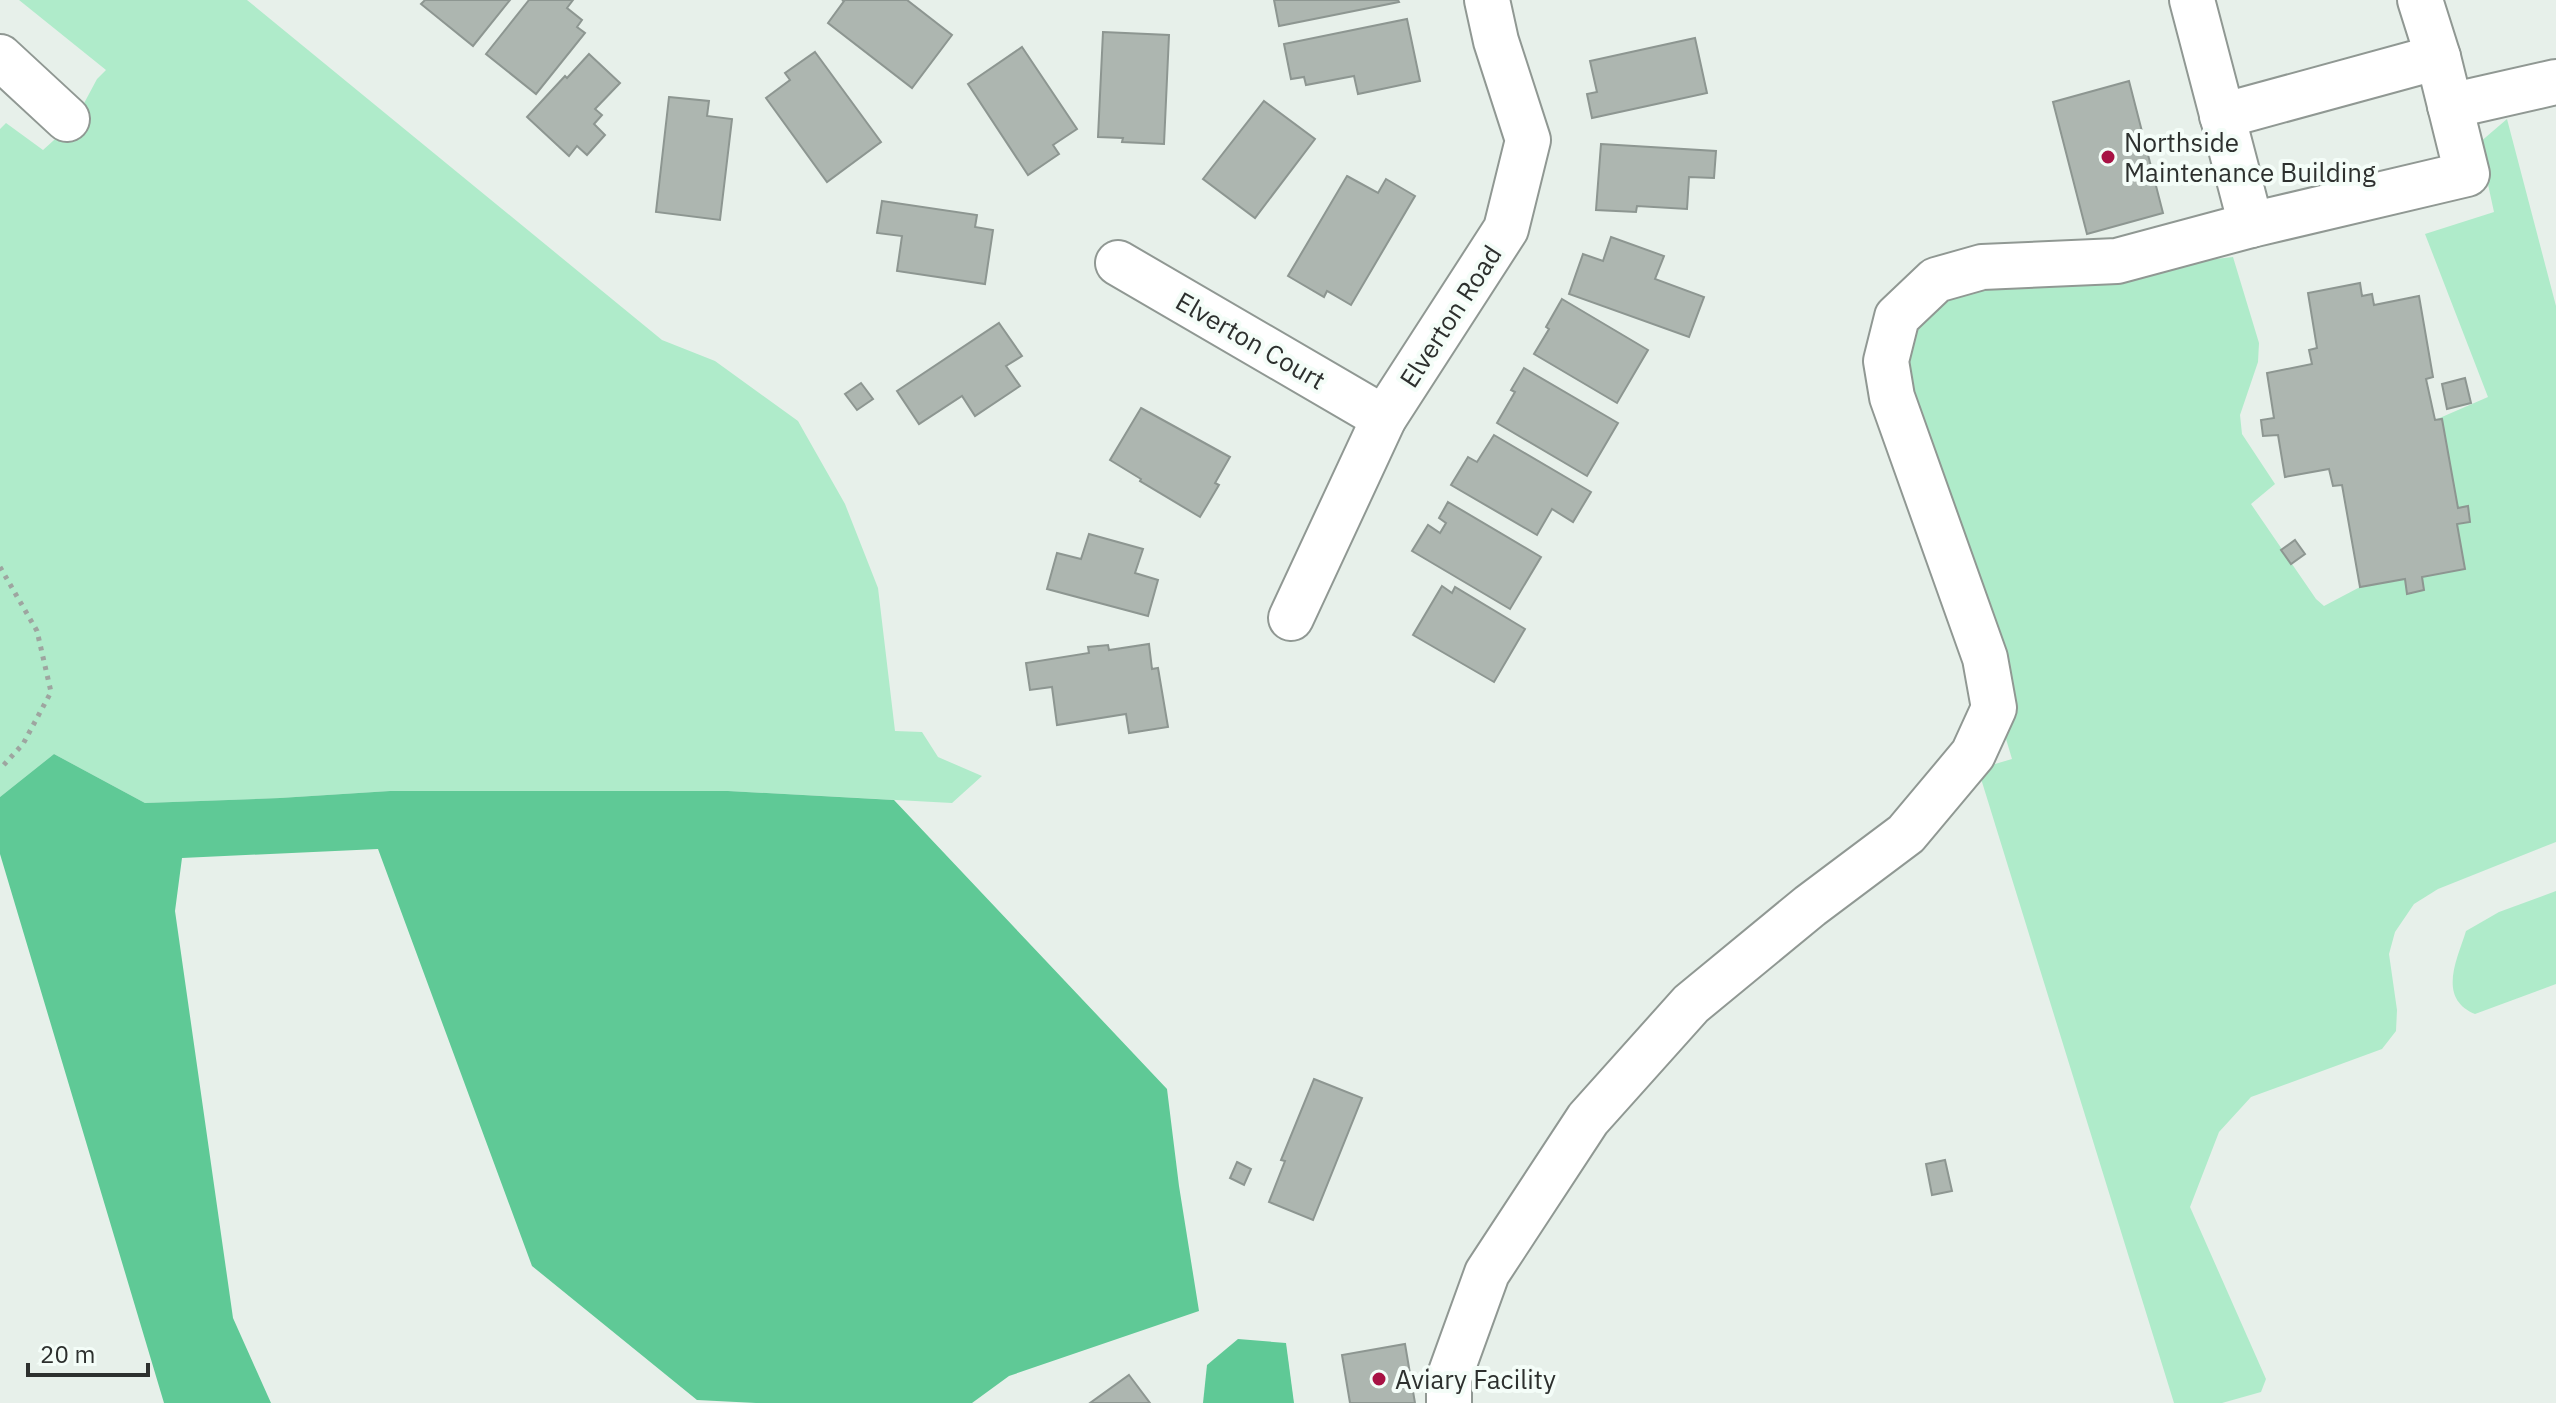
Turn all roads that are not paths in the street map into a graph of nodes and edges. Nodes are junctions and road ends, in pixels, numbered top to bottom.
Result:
1 (1487, 0) edge
2 (2192, 0) edge
3 (2420, 0) edge
4 (0, 57) edge
5 (2438, 57) junction
6 (2556, 82) edge
7 (2450, 106) junction
8 (2222, 116) junction
9 (67, 119) dead end
10 (2251, 225) junction
11 (1118, 263) dead end
12 (1384, 418) junction
13 (1291, 618) dead end
14 (1449, 1403) edge

1 - 12 street, Elverton Road
2 - 8 street
3 - 5 street
4 - 9 street
5 - 7 street
5 - 8 street
6 - 7 street
7 - 10 street
8 - 10 street
10 - 14 street
11 - 12 street, Elverton Court
12 - 13 street, Elverton Road

